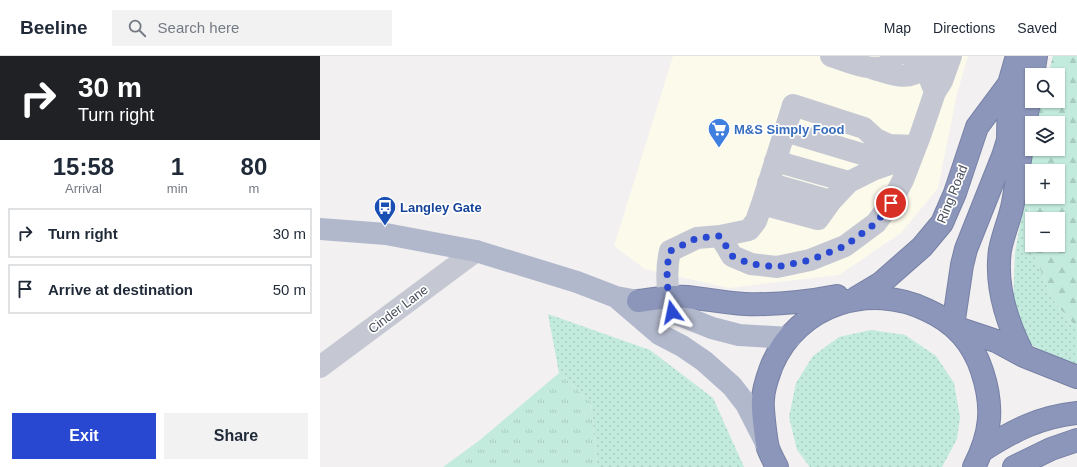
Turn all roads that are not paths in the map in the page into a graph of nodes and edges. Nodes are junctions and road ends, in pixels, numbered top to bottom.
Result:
1 (831, 56) edge
2 (894, 56) edge
3 (951, 56) edge
4 (1017, 56) edge
5 (1036, 56) edge
6 (924, 60) edge
7 (874, 68) junction
8 (1034, 68) edge
9 (1009, 84) junction
10 (935, 92) junction
11 (1028, 108) edge
12 (916, 146) junction
13 (775, 161) junction
14 (849, 182) junction
15 (768, 183) junction
16 (831, 201) junction
17 (762, 204) junction
18 (320, 229) edge
19 (720, 236) junction
20 (476, 251) junction
21 (862, 294) junction
22 (616, 297) junction
23 (638, 301) joint
24 (670, 305) junction
25 (955, 327) junction
26 (789, 338) junction
27 (1024, 356) junction
28 (320, 367) edge
29 (1077, 377) edge
30 (1077, 413) edge
31 (1077, 440) edge
32 (767, 457) edge
33 (979, 458) edge
34 (777, 467) edge
35 (1014, 467) edge

1 - 7 lane
2 - 7 lane
3 - 10 lane
4 - 9 highway, Ring Road
5 - 8 highway
6 - 7 lane
6 - 10 lane
9 - 21 highway, Ring Road
9 - 25 highway, Ring Road
10 - 12 lane
11 - 27 highway
12 - 13 lane
12 - 14 lane
12 - 19 lane
13 - 14 lane
13 - 15 lane
14 - 16 lane
15 - 16 lane
15 - 17 lane
16 - 17 lane
17 - 19 lane
18 - 20 main road
19 - 24 lane
20 - 22 main road
20 - 28 lane, Cinder Lane
21 - 24 highway
21 - 25 highway
21 - 26 highway
22 - 23 main road
22 - 32 main road
23 - 24 highway
24 - 26 main road
25 - 27 highway
25 - 33 highway
26 - 32 highway
27 - 29 highway
30 - 33 highway
31 - 35 highway
32 - 34 highway

